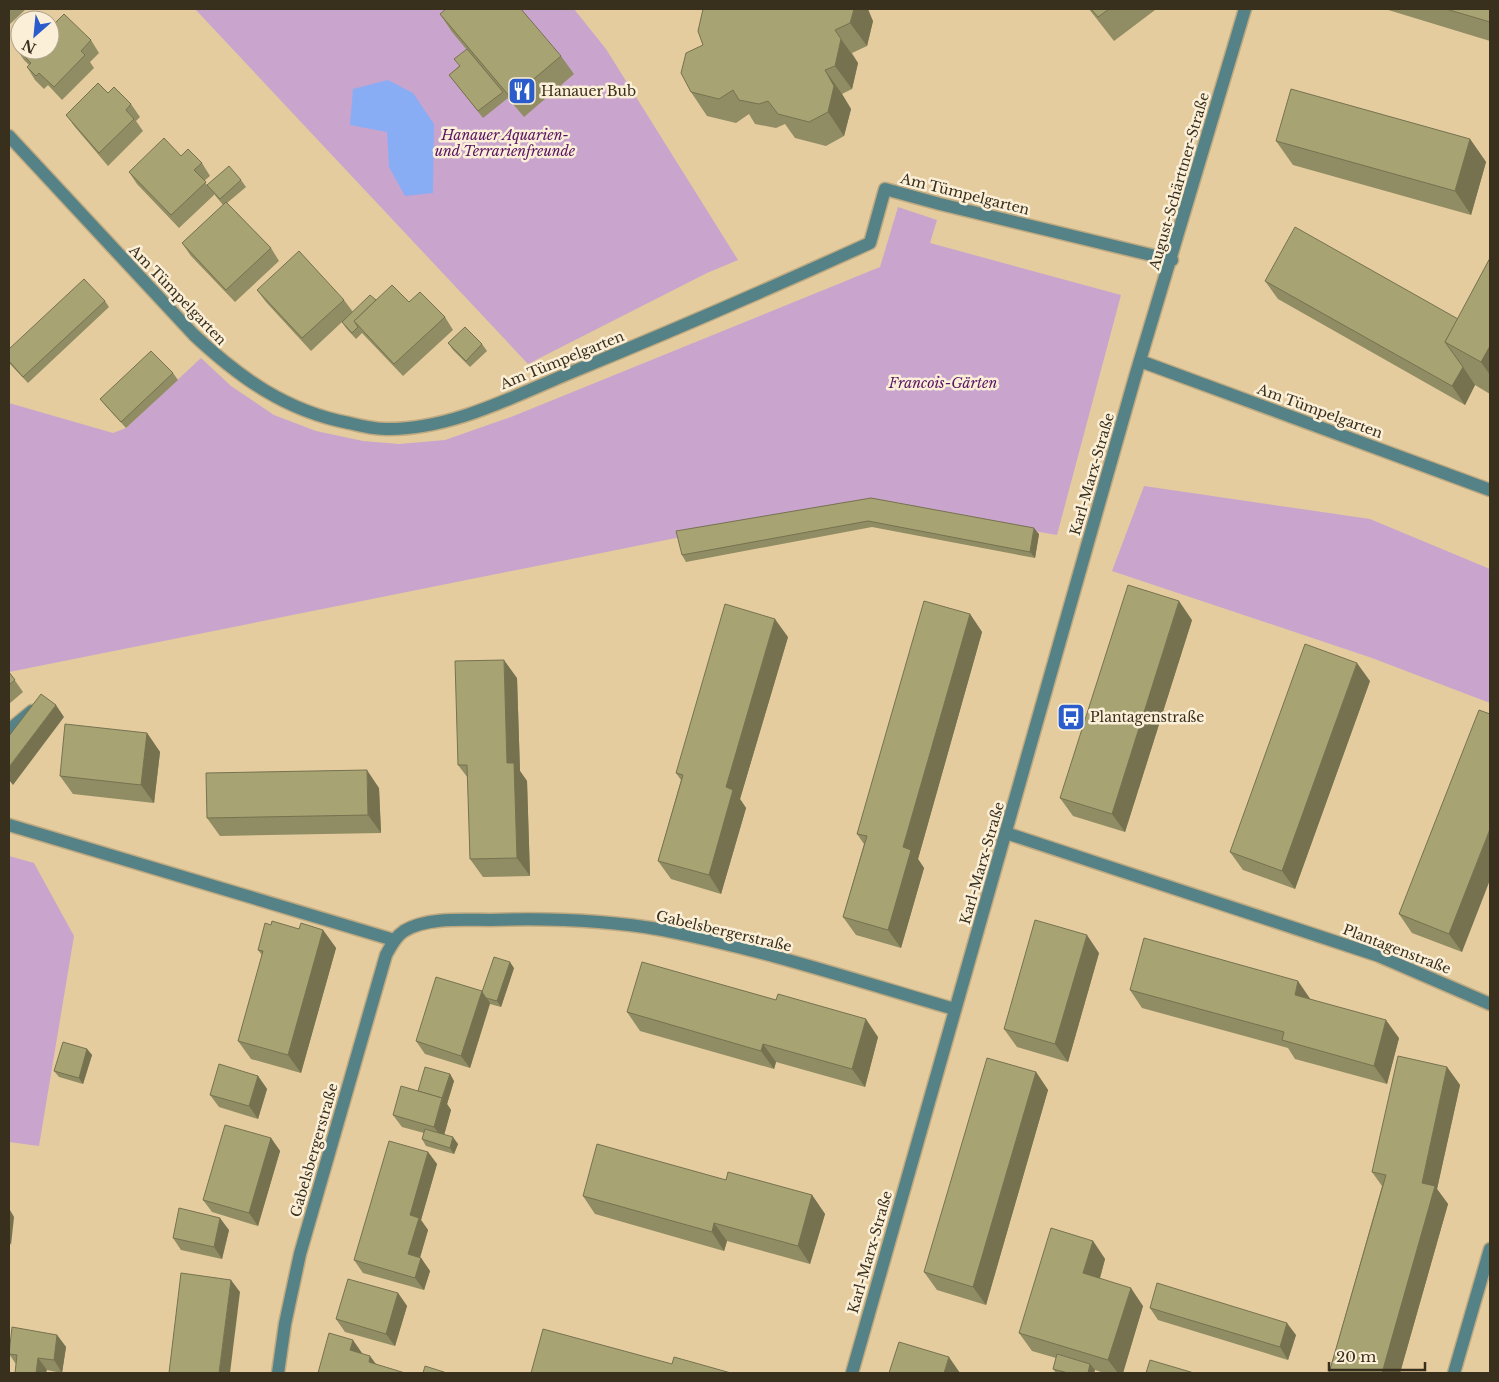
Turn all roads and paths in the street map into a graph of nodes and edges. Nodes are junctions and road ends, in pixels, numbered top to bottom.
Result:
1 (1245, 9) edge
2 (9, 136) edge
3 (1172, 260) junction
4 (1140, 361) junction
5 (1490, 490) edge
6 (32, 711) edge
7 (9, 730) edge
8 (9, 825) edge
9 (1006, 833) junction
10 (394, 940) junction
11 (1490, 1004) edge
12 (954, 1009) junction
13 (1490, 1250) edge
14 (278, 1373) edge
15 (852, 1373) edge
16 (1454, 1373) edge

1 - 3 street, August-Schärttner-Straße
2 - 3 street, Am Tümpelgarten
3 - 4 street, August-Schärttner-Straße
4 - 5 street, Am Tümpelgarten
4 - 9 street, Karl-Marx-Straße
6 - 7 street
8 - 10 street
9 - 11 street, Plantagenstraße
9 - 12 street, Karl-Marx-Straße
10 - 12 street, Gabelsbergerstraße
10 - 14 street, Gabelsbergerstraße
12 - 15 street, Karl-Marx-Straße
13 - 16 street

